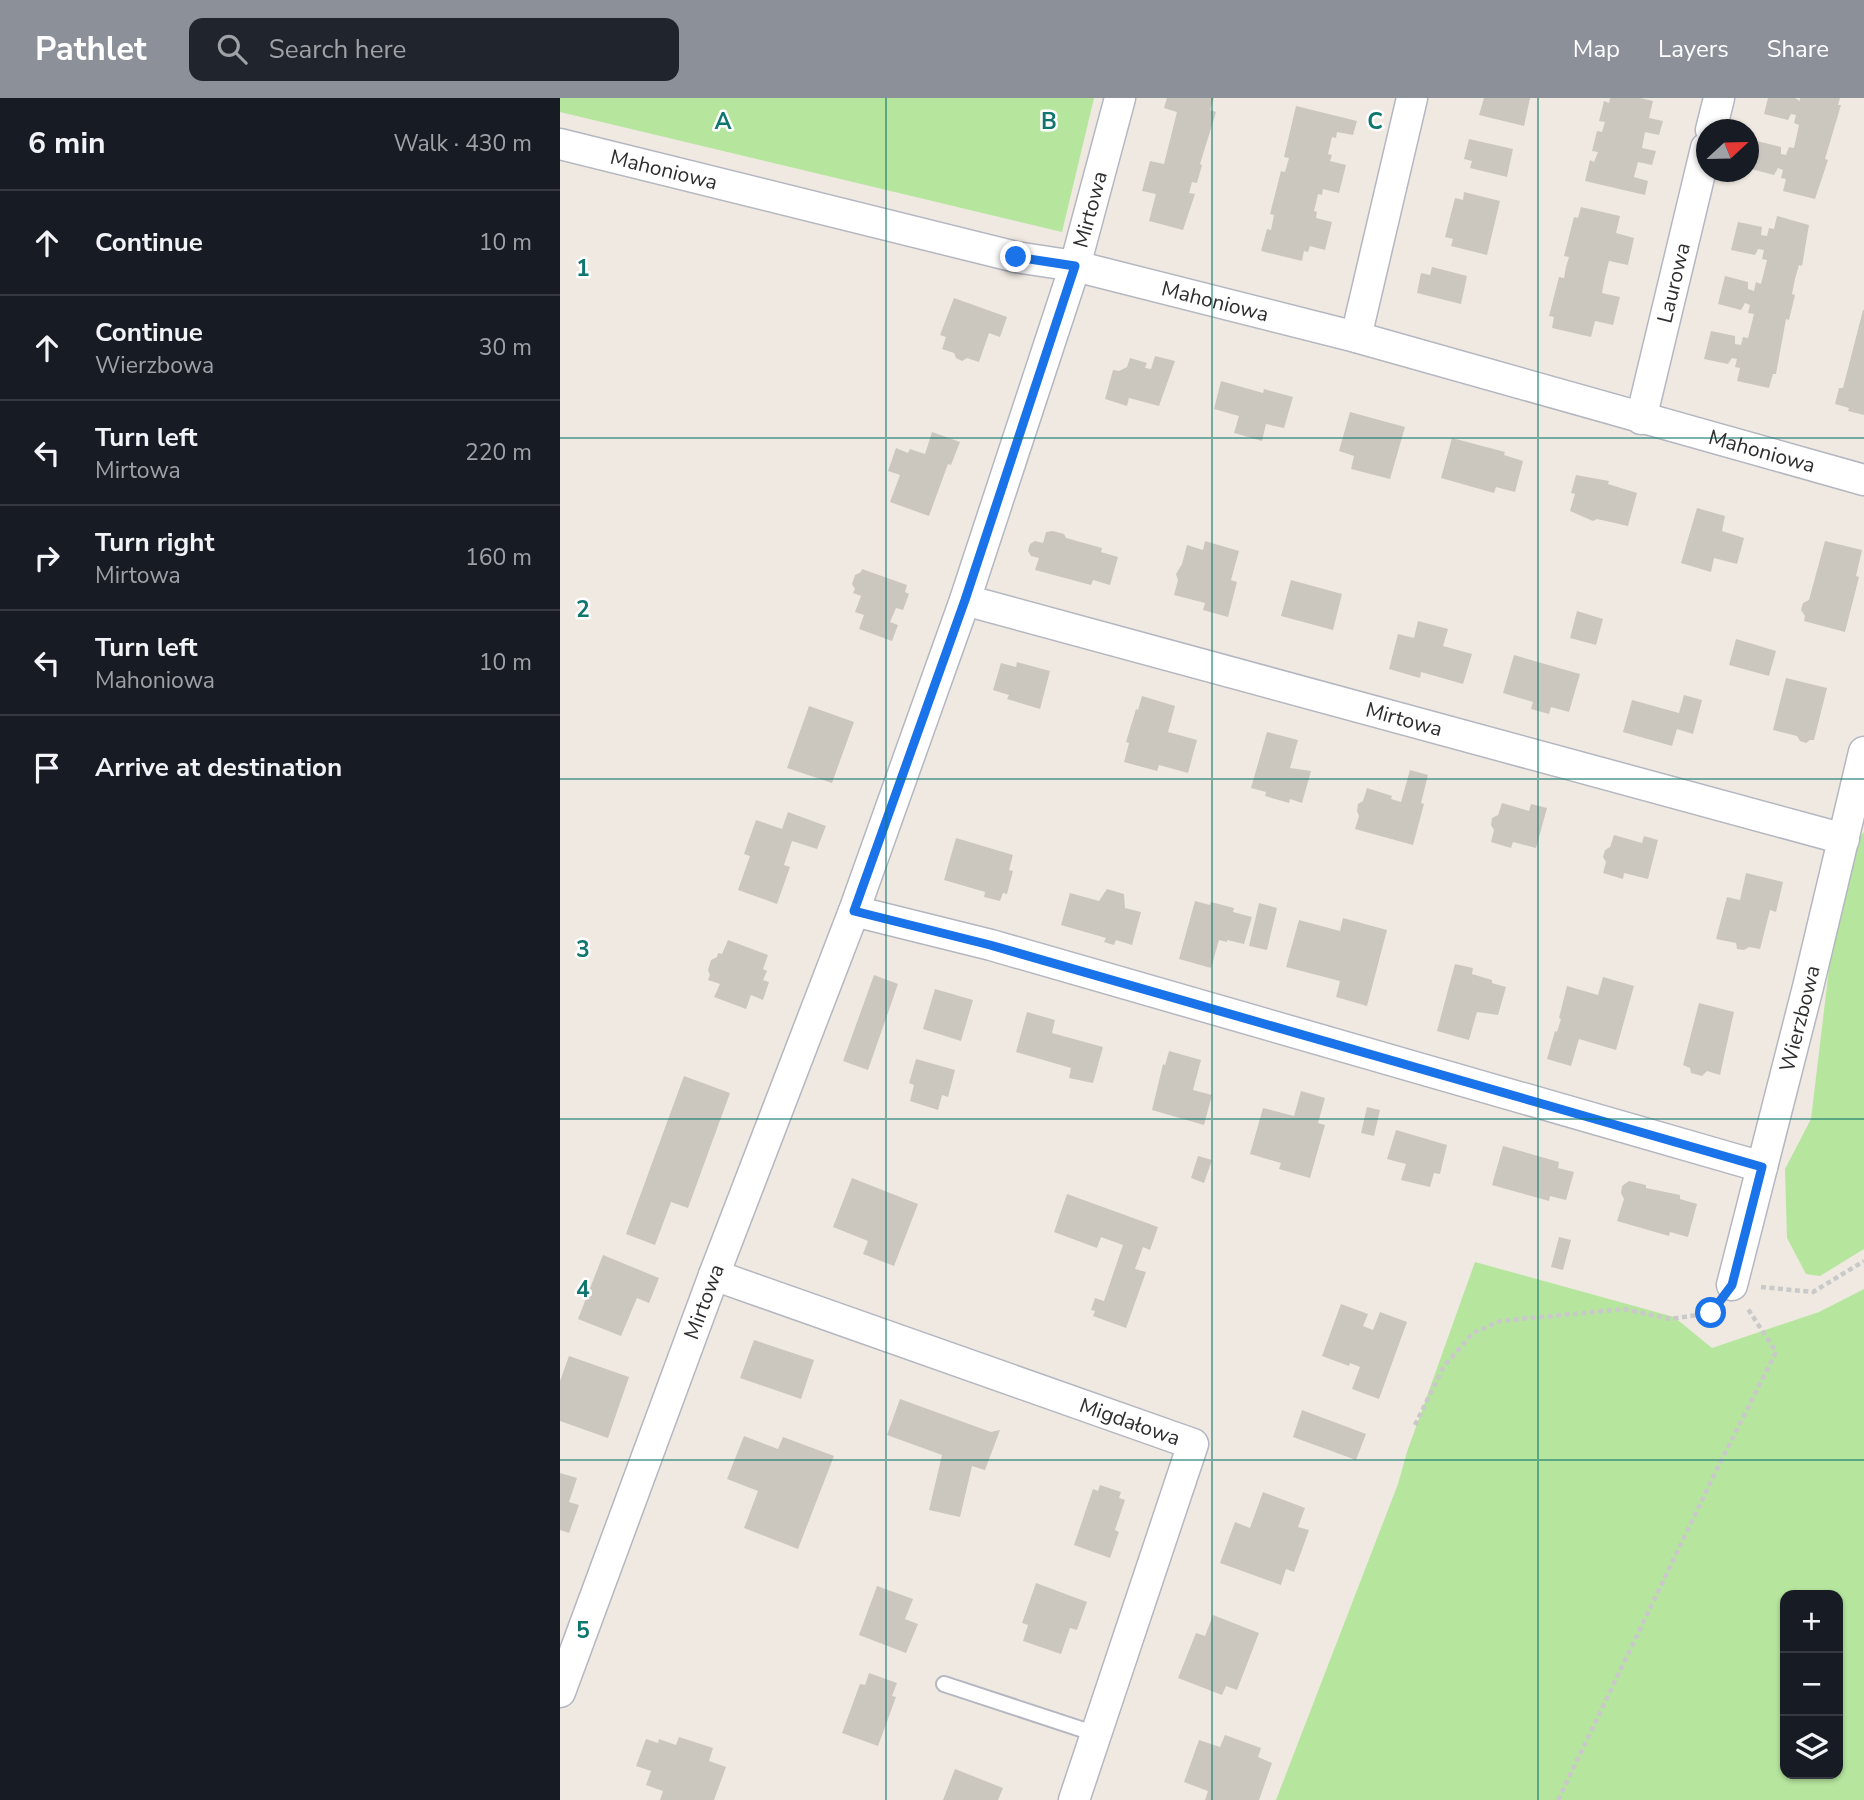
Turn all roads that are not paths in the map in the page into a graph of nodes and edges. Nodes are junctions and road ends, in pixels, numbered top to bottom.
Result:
1 (1120, 98) edge
2 (1412, 98) edge
3 (1718, 98) edge
4 (1713, 119) edge
5 (560, 144) edge
6 (1698, 182) edge
7 (1075, 266) junction
8 (1356, 337) junction
9 (1641, 419) junction
10 (1864, 480) edge
11 (965, 600) junction
12 (1864, 752) edge
13 (1844, 839) junction
14 (854, 911) junction
15 (1762, 1167) junction
16 (714, 1275) junction
17 (1732, 1285) road end
18 (944, 1684) dead end
19 (560, 1692) edge
20 (1096, 1734) junction
21 (1074, 1800) edge

1 - 7 street, Mirtowa
2 - 8 street
3 - 4 street
5 - 7 street, Mahoniowa
6 - 9 street, Laurowa
7 - 8 street, Mahoniowa
7 - 11 street, Mirtowa
8 - 9 street, Mahoniowa
9 - 10 street, Mahoniowa
11 - 13 street, Mirtowa
11 - 14 street, Mirtowa
12 - 13 street, Wierzbowa
13 - 15 street, Wierzbowa
14 - 15 street
14 - 16 street, Mirtowa
15 - 17 street, Wierzbowa
16 - 19 street, Mirtowa
16 - 20 street, Migdałowa
18 - 20 lane
20 - 21 street, Migdałowa

